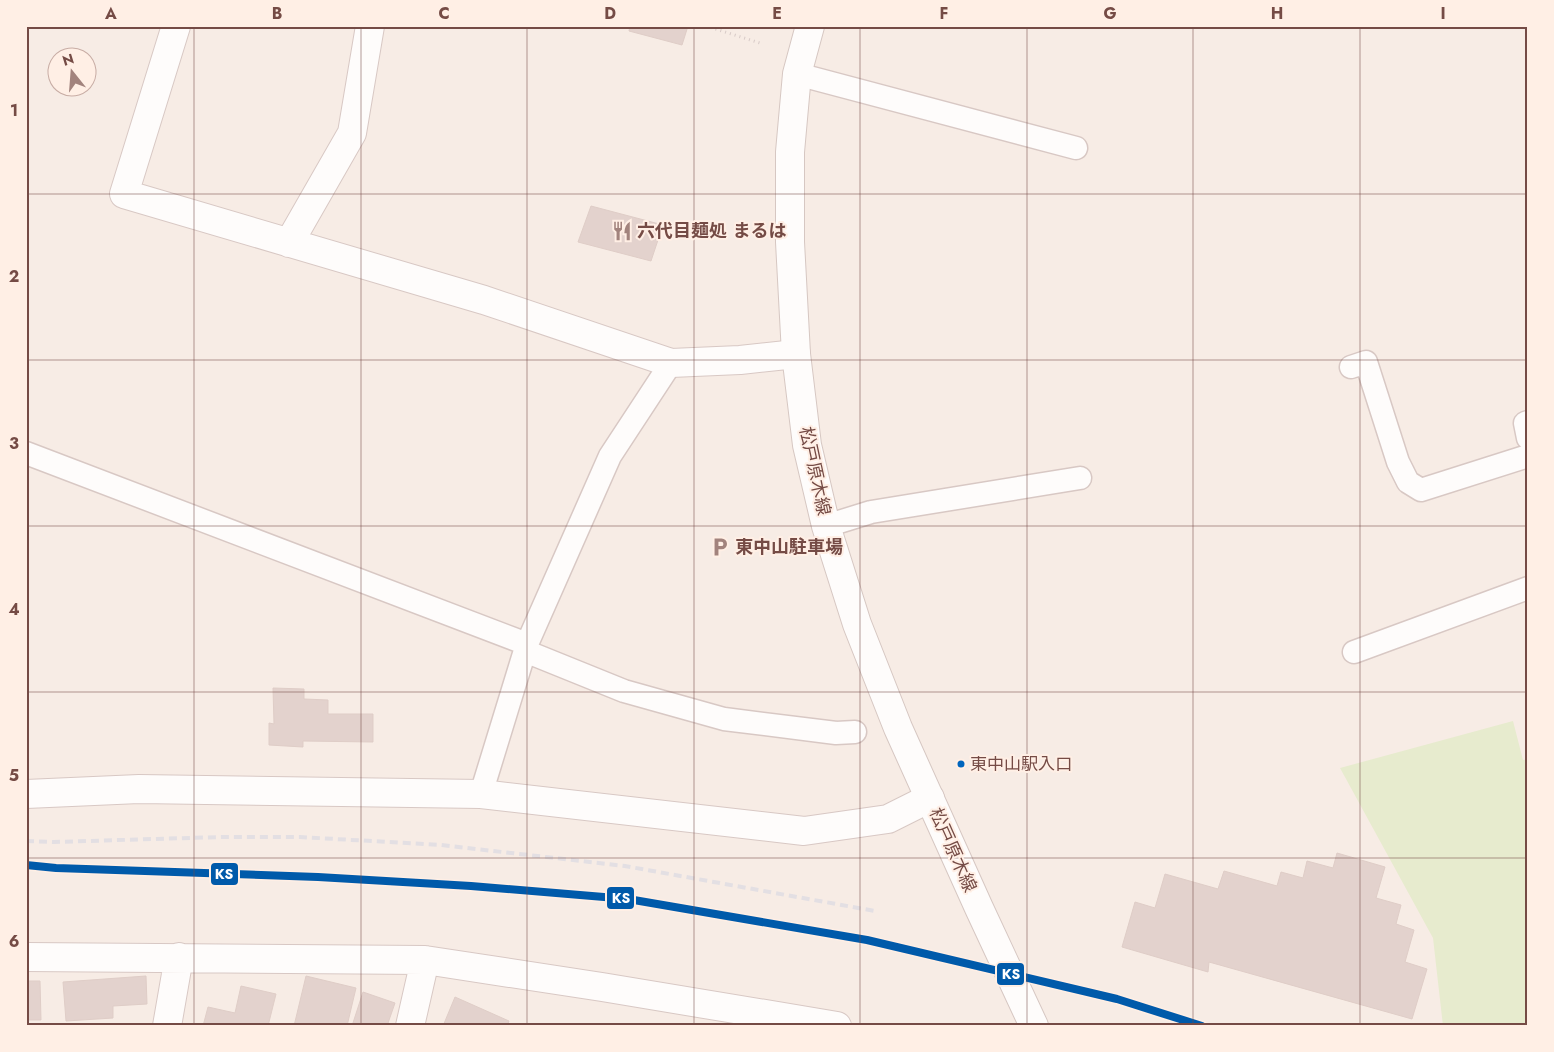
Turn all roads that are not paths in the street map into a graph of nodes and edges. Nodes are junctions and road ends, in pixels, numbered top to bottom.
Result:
1 (176, 26) edge
2 (370, 26) edge
3 (810, 26) edge
4 (797, 74) junction
5 (1076, 148) dead end
6 (289, 243) junction
7 (796, 354) junction
8 (672, 363) junction
9 (1351, 366) dead end
10 (1528, 422) edge
11 (1528, 438) edge
12 (26, 453) edge
13 (1528, 456) edge
14 (1080, 478) dead end
15 (826, 526) junction
16 (1528, 588) edge
17 (526, 647) junction
18 (1354, 652) dead end
19 (855, 732) dead end
20 (26, 794) edge
21 (482, 794) junction
22 (930, 798) junction
23 (26, 957) edge
24 (179, 957) junction
25 (425, 960) junction
26 (167, 1026) edge
27 (410, 1026) edge
28 (837, 1026) edge
29 (1034, 1026) edge

1 - 6 street
2 - 6 street
3 - 4 street, 松戸原木線
4 - 5 lane
4 - 7 street, 松戸原木線
6 - 8 street
7 - 8 street
7 - 15 street, 松戸原木線
8 - 17 lane
9 - 13 lane
10 - 11 lane
12 - 17 lane
14 - 15 lane
15 - 22 street, 松戸原木線
16 - 18 lane
17 - 19 lane
17 - 21 lane
20 - 21 street
21 - 22 street
22 - 29 street, 松戸原木線
23 - 24 street
24 - 25 street
24 - 26 street
25 - 27 street
25 - 28 street

